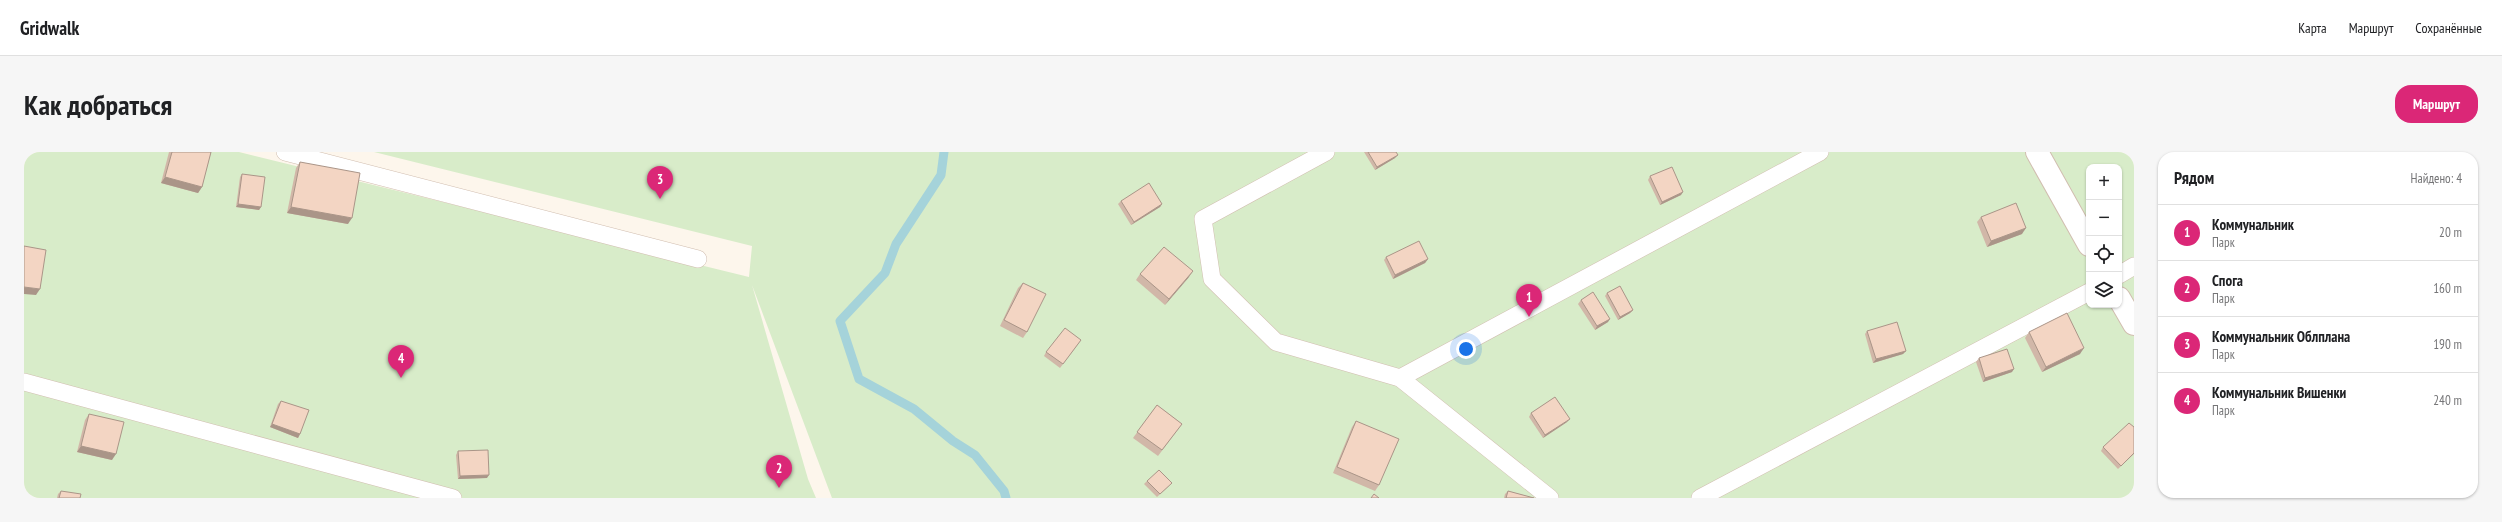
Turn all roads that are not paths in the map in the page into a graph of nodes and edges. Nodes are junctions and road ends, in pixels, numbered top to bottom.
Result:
1 (285, 152) edge
2 (1326, 152) edge
3 (1820, 152) edge
4 (2037, 152) edge
5 (2086, 240) edge
6 (698, 259) dead end
7 (2134, 266) edge
8 (2122, 273) edge
9 (2086, 294) edge
10 (2122, 303) edge
11 (2134, 324) edge
12 (1400, 378) junction
13 (24, 382) edge
14 (453, 498) edge
15 (1550, 498) edge
16 (1700, 498) edge

1 - 6 lane
2 - 12 lane
3 - 12 lane
4 - 5 street
7 - 8 lane
9 - 16 lane
10 - 11 street
12 - 15 lane
13 - 14 lane

